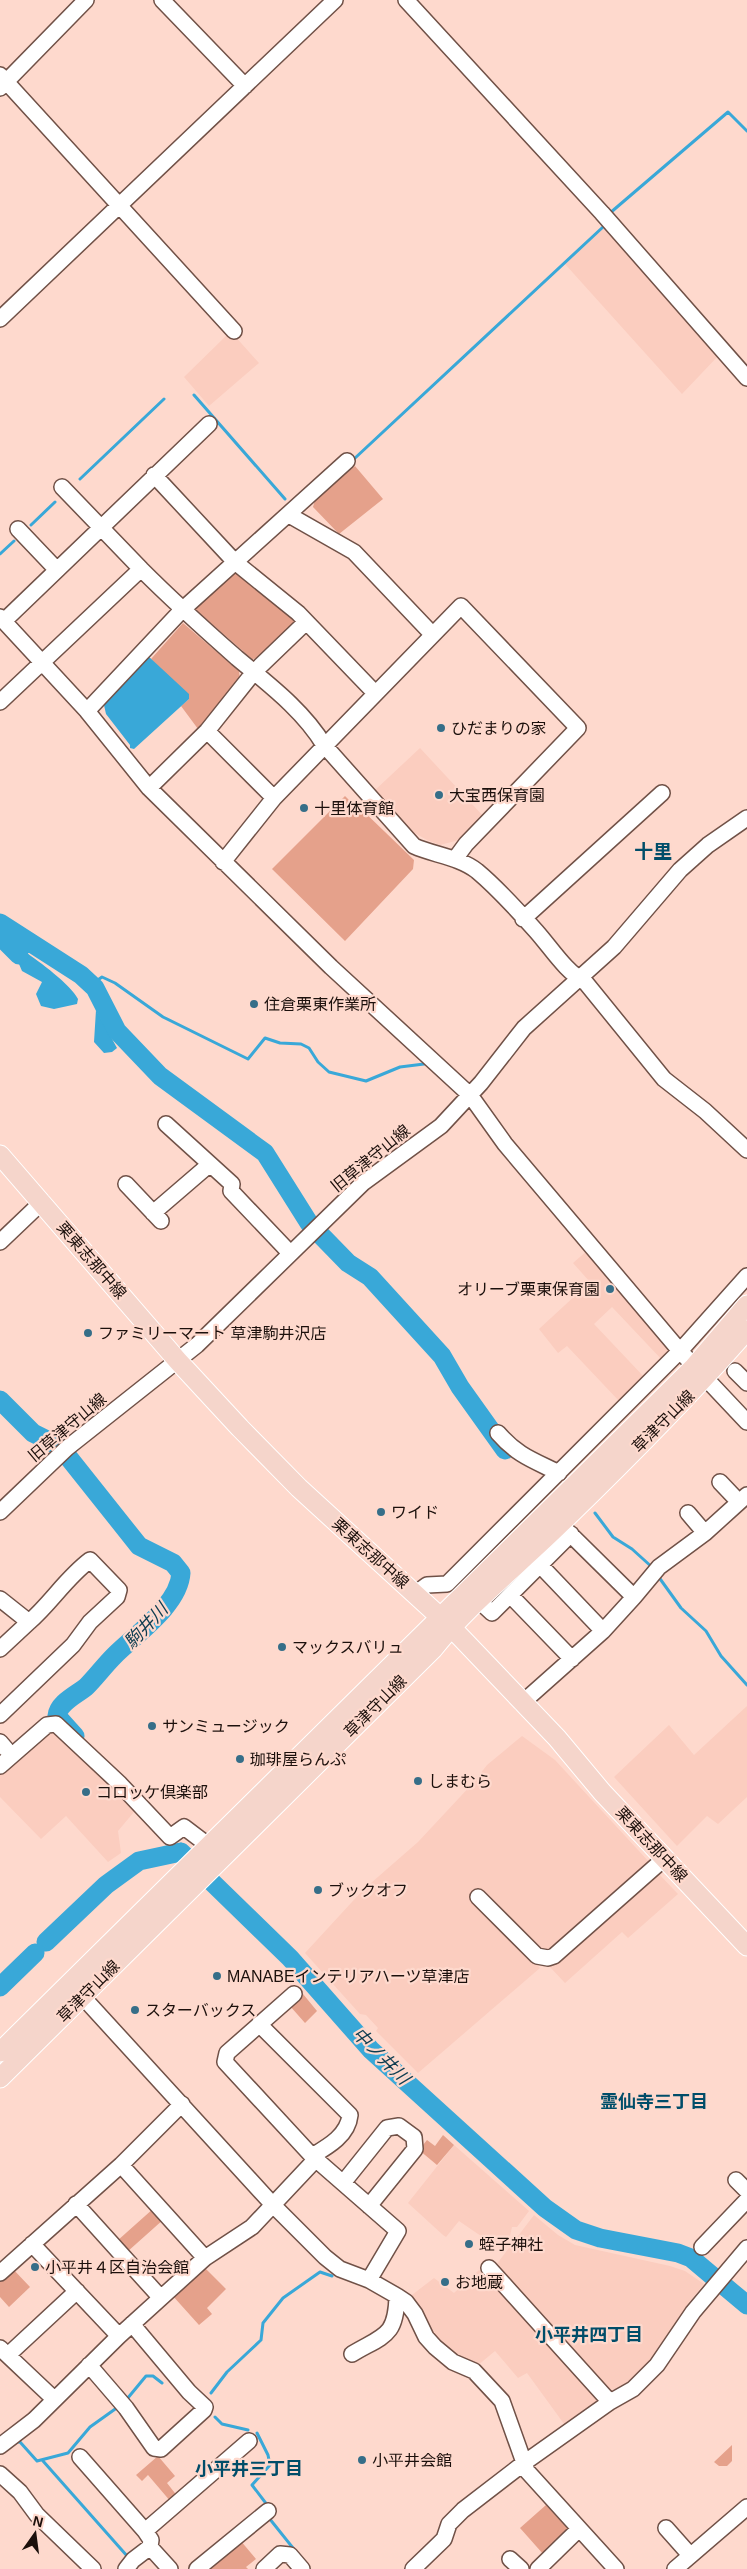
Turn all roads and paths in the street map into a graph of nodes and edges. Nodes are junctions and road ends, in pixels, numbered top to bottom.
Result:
1 (86, 0) edge
2 (162, 0) edge
3 (335, 0) edge
4 (406, 0) edge
5 (2, 81) edge
6 (244, 86) junction
7 (119, 204) junction
8 (0, 319) edge
9 (234, 331) dead end
10 (747, 378) edge
11 (209, 424) dead end
12 (347, 461) dead end
13 (154, 475) junction
14 (62, 487) dead end
15 (288, 515) junction
16 (101, 527) junction
17 (18, 529) dead end
18 (235, 562) junction
19 (141, 569) junction
20 (57, 570) junction
21 (182, 610) junction
22 (2, 619) edge
23 (306, 622) junction
24 (432, 634) junction
25 (42, 664) junction
26 (254, 672) junction
27 (374, 693) junction
28 (0, 702) edge
29 (87, 711) junction
30 (207, 731) junction
31 (324, 745) junction
32 (149, 788) junction
33 (662, 793) dead end
34 (274, 798) junction
35 (747, 818) edge
36 (455, 859) junction
37 (223, 862) junction
38 (524, 919) junction
39 (579, 979) junction
40 (470, 1095) junction
41 (166, 1124) dead end
42 (745, 1142) edge
43 (0, 1155) edge
44 (210, 1164) junction
45 (126, 1184) dead end
46 (42, 1202) junction
47 (0, 1242) edge
48 (290, 1253) junction
49 (747, 1276) edge
50 (747, 1305) edge
51 (747, 1330) edge
52 (680, 1352) junction
53 (178, 1361) junction
54 (735, 1371) dead end
55 (699, 1373) junction
56 (747, 1383) edge
57 (746, 1420) edge
58 (498, 1433) dead end
59 (559, 1473) junction
60 (720, 1482) dead end
61 (743, 1498) edge
62 (0, 1512) edge
63 (688, 1514) dead end
64 (566, 1529) junction
65 (705, 1533) junction
66 (540, 1565) junction
67 (416, 1593) junction
68 (510, 1595) junction
69 (634, 1598) junction
70 (0, 1599) edge
71 (478, 1600) junction
72 (29, 1622) junction
73 (445, 1622) junction
74 (603, 1630) junction
75 (0, 1649) edge
76 (572, 1659) junction
77 (522, 1703) junction
78 (0, 1715) edge
79 (0, 1766) edge
80 (210, 1854) junction
81 (665, 1858) junction
82 (192, 1876) junction
83 (478, 1897) dead end
84 (747, 1946) edge
85 (294, 1994) dead end
86 (82, 1996) junction
87 (259, 2024) junction
88 (0, 2052) edge
89 (0, 2078) edge
90 (182, 2104) junction
91 (314, 2157) junction
92 (121, 2165) junction
93 (736, 2180) dead end
94 (343, 2183) junction
95 (747, 2191) edge
96 (747, 2200) edge
97 (76, 2204) junction
98 (274, 2206) junction
99 (370, 2206) junction
100 (32, 2244) junction
101 (702, 2247) dead end
102 (747, 2248) edge
103 (205, 2258) junction
104 (489, 2268) dead end
105 (0, 2273) edge
106 (369, 2280) junction
107 (77, 2291) junction
108 (397, 2296) junction
109 (160, 2297) junction
110 (132, 2324) junction
111 (119, 2336) junction
112 (4, 2351) edge
113 (352, 2354) dead end
114 (89, 2365) junction
115 (54, 2400) junction
116 (610, 2402) junction
117 (3, 2437) edge
118 (249, 2441) dead end
119 (80, 2457) dead end
120 (524, 2463) junction
121 (0, 2474) edge
122 (747, 2507) edge
123 (268, 2511) dead end
124 (666, 2528) dead end
125 (579, 2529) junction
126 (145, 2531) junction
127 (150, 2547) junction
128 (690, 2556) junction
129 (93, 2569) edge
130 (126, 2569) edge
131 (170, 2569) edge
132 (197, 2569) edge
133 (264, 2569) edge
134 (302, 2569) edge
135 (413, 2569) edge
136 (538, 2569) edge
137 (616, 2569) edge
138 (675, 2569) edge

1 - 5 street
2 - 6 street
3 - 6 street
4 - 10 street
5 - 7 street
6 - 7 street
7 - 8 street
7 - 9 street
11 - 13 street
12 - 15 street
13 - 16 street
13 - 18 street
14 - 16 street
15 - 18 street
15 - 24 street
16 - 19 street
16 - 20 street
17 - 20 street
18 - 21 street
18 - 23 street
19 - 21 street
19 - 25 street
20 - 22 street
21 - 26 street
21 - 29 street
22 - 25 street
23 - 26 street
23 - 27 street
24 - 27 street
24 - 36 street
25 - 28 street
25 - 29 street
26 - 30 street
26 - 31 street
27 - 31 street
29 - 32 street
30 - 32 street
30 - 34 street
31 - 34 street
31 - 36 street
32 - 37 street
33 - 38 street
34 - 37 street
35 - 39 street, 旧草津守山線
36 - 38 street
37 - 40 street
38 - 39 street
39 - 40 street, 旧草津守山線
39 - 42 street
40 - 48 street, 旧草津守山線
40 - 52 street
41 - 44 street
43 - 46 main road, 栗東志那中線
44 - 45 street
44 - 48 street
46 - 47 street
46 - 53 main road, 栗東志那中線
48 - 53 street, 旧草津守山線
49 - 52 street
50 - 55 main road, 草津守山線
51 - 55 main road, 草津守山線
52 - 55 street
52 - 59 street
53 - 62 street, 旧草津守山線
53 - 67 main road, 栗東志那中線
54 - 56 street
55 - 57 street
55 - 64 main road, 草津守山線
55 - 73 main road, 草津守山線
58 - 59 street
59 - 67 street
60 - 61 street
61 - 65 street
63 - 65 street
64 - 66 street
64 - 69 street
64 - 71 main road, 草津守山線
65 - 69 street
66 - 68 street
66 - 74 street
67 - 73 main road, 栗東志那中線
68 - 71 street
68 - 76 street
69 - 74 street
70 - 72 street
71 - 73 main road, 草津守山線
72 - 75 street
72 - 78 street
73 - 77 main road, 栗東志那中線
73 - 80 main road, 草津守山線
74 - 76 street
76 - 77 street
77 - 81 main road, 栗東志那中線
79 - 80 street
80 - 82 main road, 草津守山線
81 - 83 street
81 - 84 main road, 栗東志那中線
82 - 86 main road, 草津守山線
82 - 88 main road, 草津守山線
85 - 87 street
86 - 89 main road, 草津守山線
86 - 90 street
87 - 91 street
87 - 91 street
90 - 92 street
90 - 98 street
91 - 94 street
91 - 98 street
92 - 97 street
92 - 103 street
93 - 95 street
94 - 99 street
94 - 99 street
96 - 101 street
97 - 100 street
97 - 109 street
98 - 103 street
98 - 106 street
99 - 106 street
100 - 105 street
100 - 107 street
102 - 116 street
103 - 109 street
104 - 116 street
106 - 108 street
107 - 111 street
107 - 112 street
108 - 113 street
108 - 120 street
109 - 110 street
110 - 111 street
110 - 114 street
111 - 114 street
112 - 115 street
114 - 115 street
115 - 117 street
116 - 120 street
118 - 126 street
119 - 126 street
120 - 125 street
120 - 135 street
121 - 129 street
122 - 128 street
123 - 132 street
124 - 128 street
125 - 136 street
125 - 137 street
126 - 127 street
127 - 130 street
127 - 131 street
128 - 138 street
133 - 134 street

